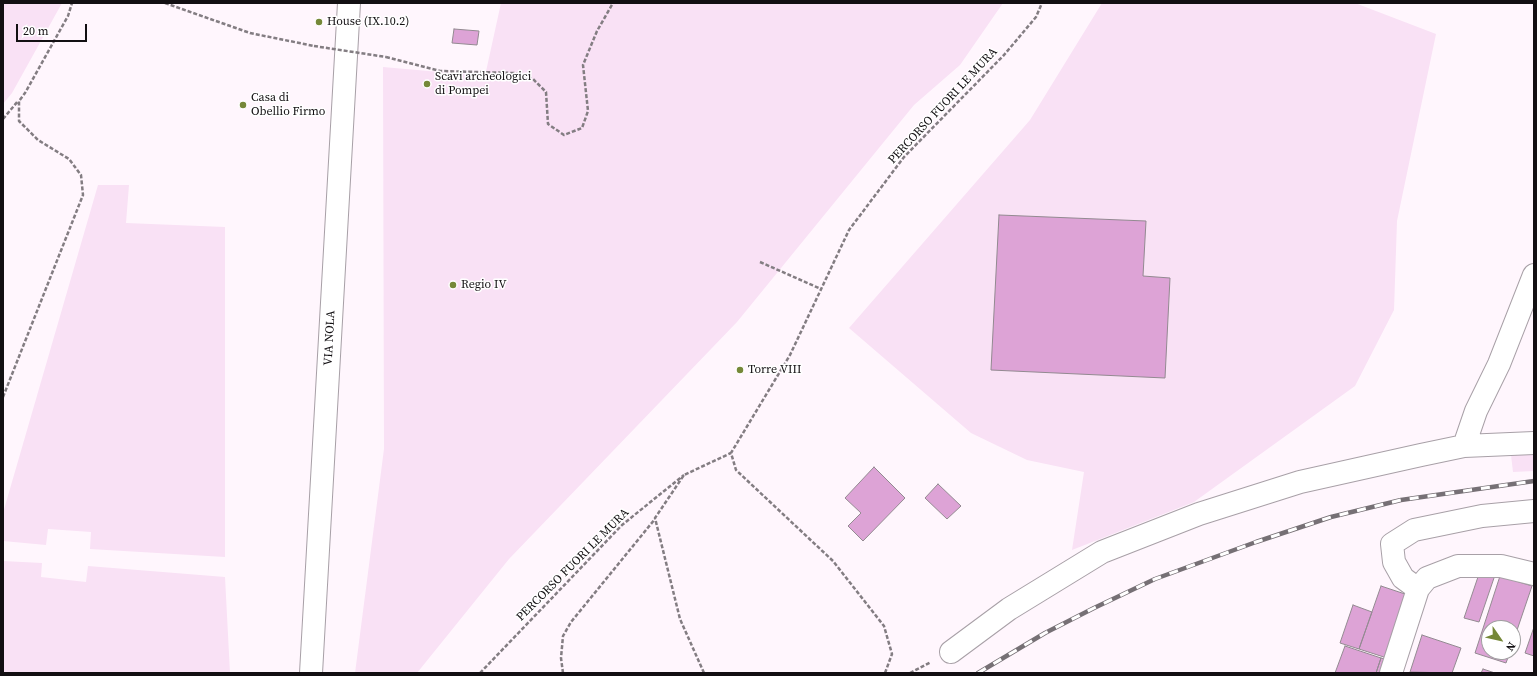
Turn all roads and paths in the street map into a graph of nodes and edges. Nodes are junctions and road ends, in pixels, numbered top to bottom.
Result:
1 (72, 3) edge
2 (165, 3) edge
3 (349, 3) edge
4 (613, 3) edge
5 (1042, 3) edge
6 (18, 101) junction
7 (3, 120) edge
8 (760, 262) dead end
9 (1534, 275) edge
10 (821, 289) junction
11 (3, 397) edge
12 (1534, 443) edge
13 (1464, 446) junction
14 (731, 453) junction
15 (684, 474) junction
16 (1534, 511) edge
17 (655, 518) junction
18 (1534, 574) edge
19 (1418, 589) junction
20 (951, 652) dead end
21 (310, 673) edge
22 (480, 673) edge
23 (563, 673) edge
24 (704, 673) edge
25 (885, 673) edge
26 (1391, 673) edge

1 - 6 path
2 - 4 path, bridge
3 - 21 street, VIA NOLA
5 - 10 path, PERCORSO FUORI LE MURA
6 - 7 path
6 - 11 path
8 - 10 path
9 - 13 street
10 - 14 path, PERCORSO FUORI LE MURA
12 - 13 street
13 - 20 street
14 - 15 path, PERCORSO FUORI LE MURA
14 - 25 path
15 - 17 path
15 - 22 path, PERCORSO FUORI LE MURA
16 - 19 street
17 - 23 path
17 - 24 path
18 - 19 street
19 - 26 street

